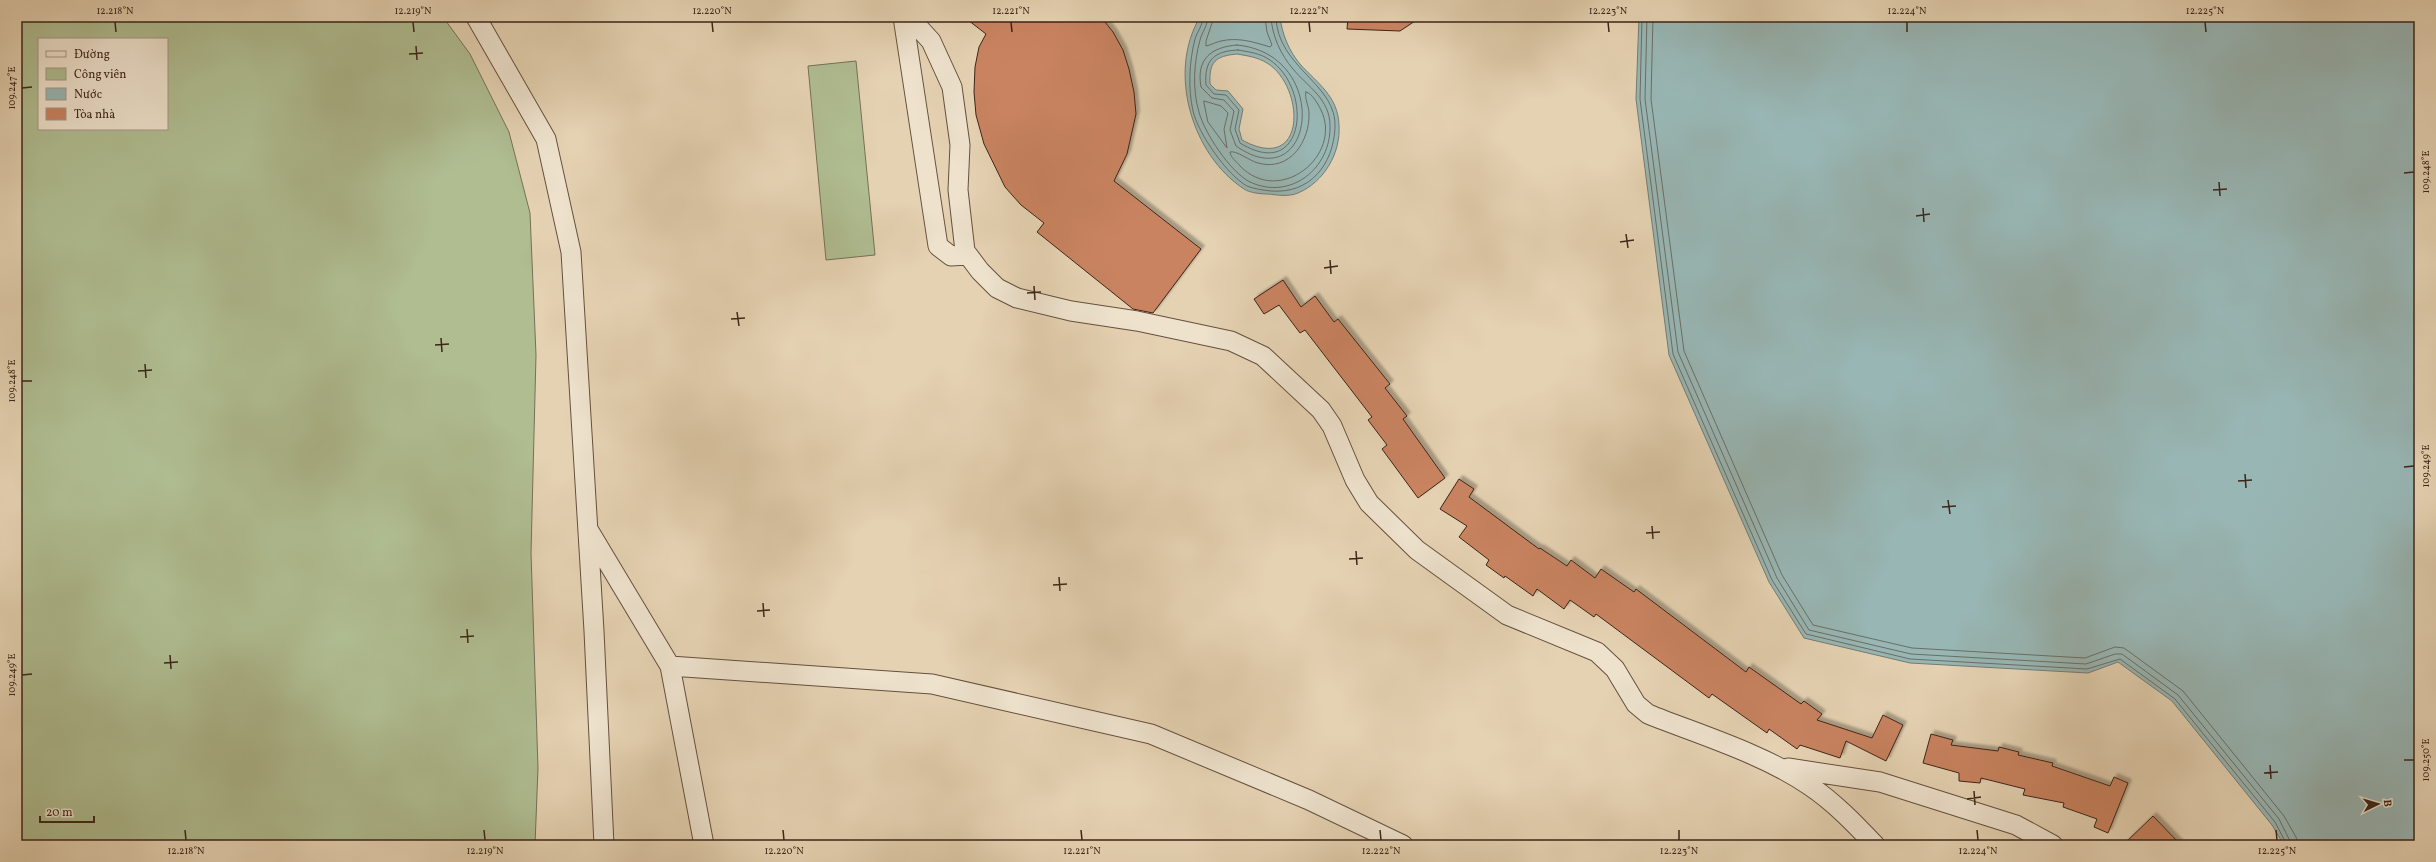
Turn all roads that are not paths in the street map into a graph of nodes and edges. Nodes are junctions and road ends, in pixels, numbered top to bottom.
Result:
1 (476, 17) edge
2 (903, 17) edge
3 (909, 17) edge
4 (968, 255) junction
5 (588, 528) junction
6 (670, 666) junction
7 (1780, 768) junction
8 (604, 845) edge
9 (704, 845) edge
10 (1403, 845) edge
11 (1875, 845) edge
12 (2053, 845) edge

1 - 5 street
2 - 4 street
3 - 4 street
4 - 7 street
5 - 6 street
5 - 8 street
6 - 9 street
6 - 10 street
7 - 11 street
7 - 12 street

